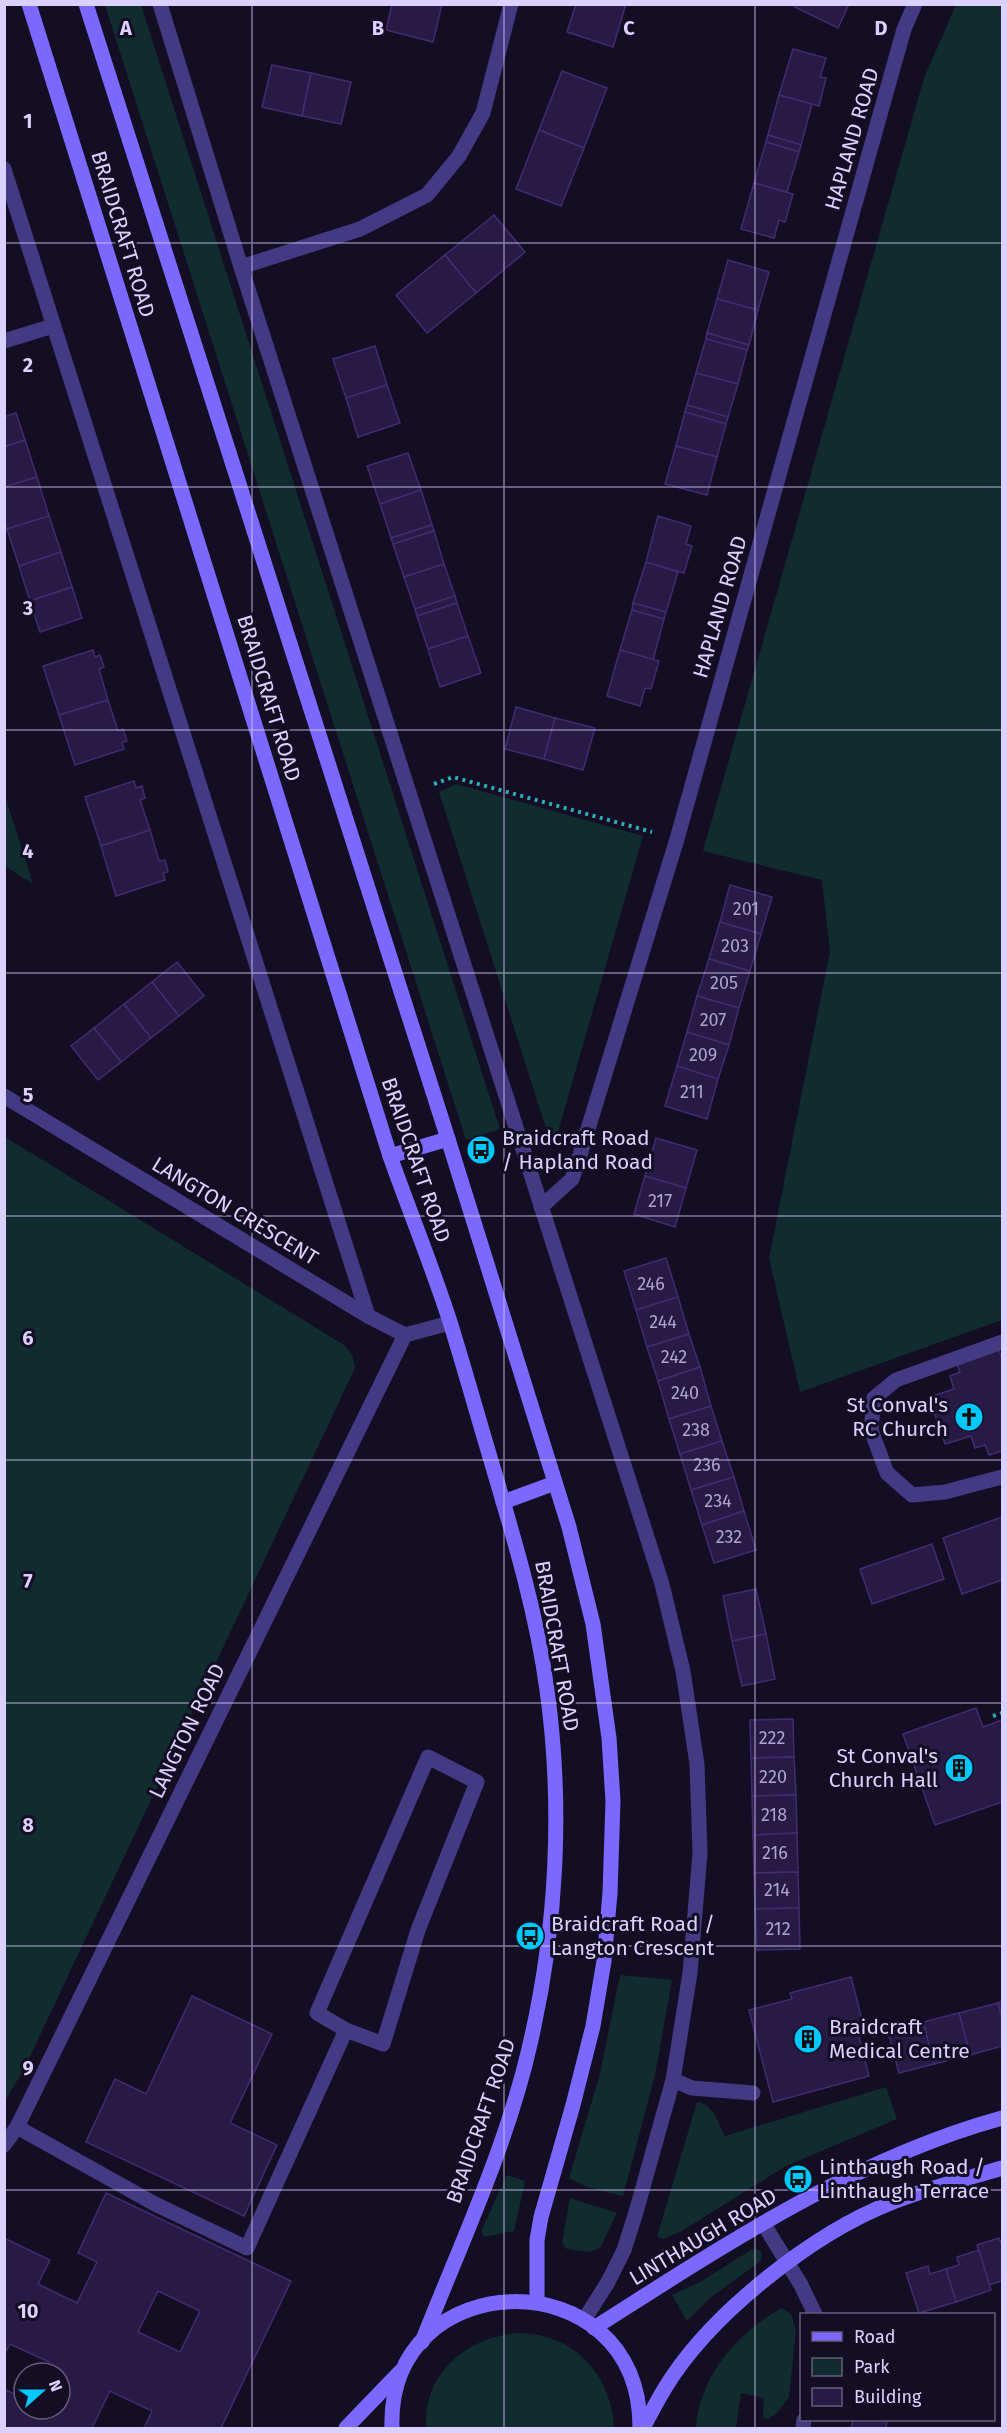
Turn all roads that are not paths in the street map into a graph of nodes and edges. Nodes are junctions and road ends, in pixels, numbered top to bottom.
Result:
1 (29, 4) edge
2 (86, 4) edge
3 (160, 4) edge
4 (511, 4) edge
5 (915, 4) edge
6 (4, 169) edge
7 (241, 267) junction
8 (53, 326) junction
9 (4, 341) edge
10 (4, 1096) edge
11 (448, 1139) junction
12 (390, 1156) junction
13 (541, 1207) junction
14 (368, 1316) junction
15 (450, 1323) junction
16 (405, 1335) junction
17 (1002, 1342) edge
18 (1002, 1477) edge
19 (555, 1483) junction
20 (503, 1502) junction
21 (346, 2030) junction
22 (673, 2080) junction
23 (753, 2093) dead end
24 (1002, 2118) edge
25 (17, 2127) junction
26 (4, 2145) edge
27 (1002, 2168) edge
28 (763, 2223) junction
29 (786, 2263) junction
30 (537, 2302) junction
31 (815, 2313) edge
32 (589, 2324) junction
33 (422, 2342) junction
34 (405, 2368) junction
35 (346, 2428) edge
36 (392, 2428) edge
37 (641, 2428) edge

1 - 12 street, BRAIDCRAFT ROAD
2 - 11 street, BRAIDCRAFT ROAD
3 - 7 street
4 - 7 street
5 - 13 street, HAPLAND ROAD
6 - 8 street
7 - 13 street
8 - 9 street
8 - 14 street
10 - 14 street, LANGTON CRESCENT
11 - 12 street
11 - 19 street, BRAIDCRAFT ROAD
12 - 15 street, BRAIDCRAFT ROAD
13 - 22 street
14 - 16 street, LANGTON CRESCENT
15 - 16 street
15 - 20 street, BRAIDCRAFT ROAD
16 - 25 street, LANGTON ROAD
17 - 18 street
19 - 20 street
19 - 30 street, BRAIDCRAFT ROAD
20 - 33 street, BRAIDCRAFT ROAD
21 - 21 street
21 - 25 street
22 - 23 street
22 - 32 street
24 - 28 street, LINTHAUGH ROAD
25 - 26 street, LANGTON ROAD
27 - 29 street
28 - 29 street
28 - 32 street, LINTHAUGH ROAD
29 - 31 street
29 - 37 street
30 - 32 street
30 - 33 street
32 - 37 street
33 - 34 street
34 - 35 street
34 - 36 street

